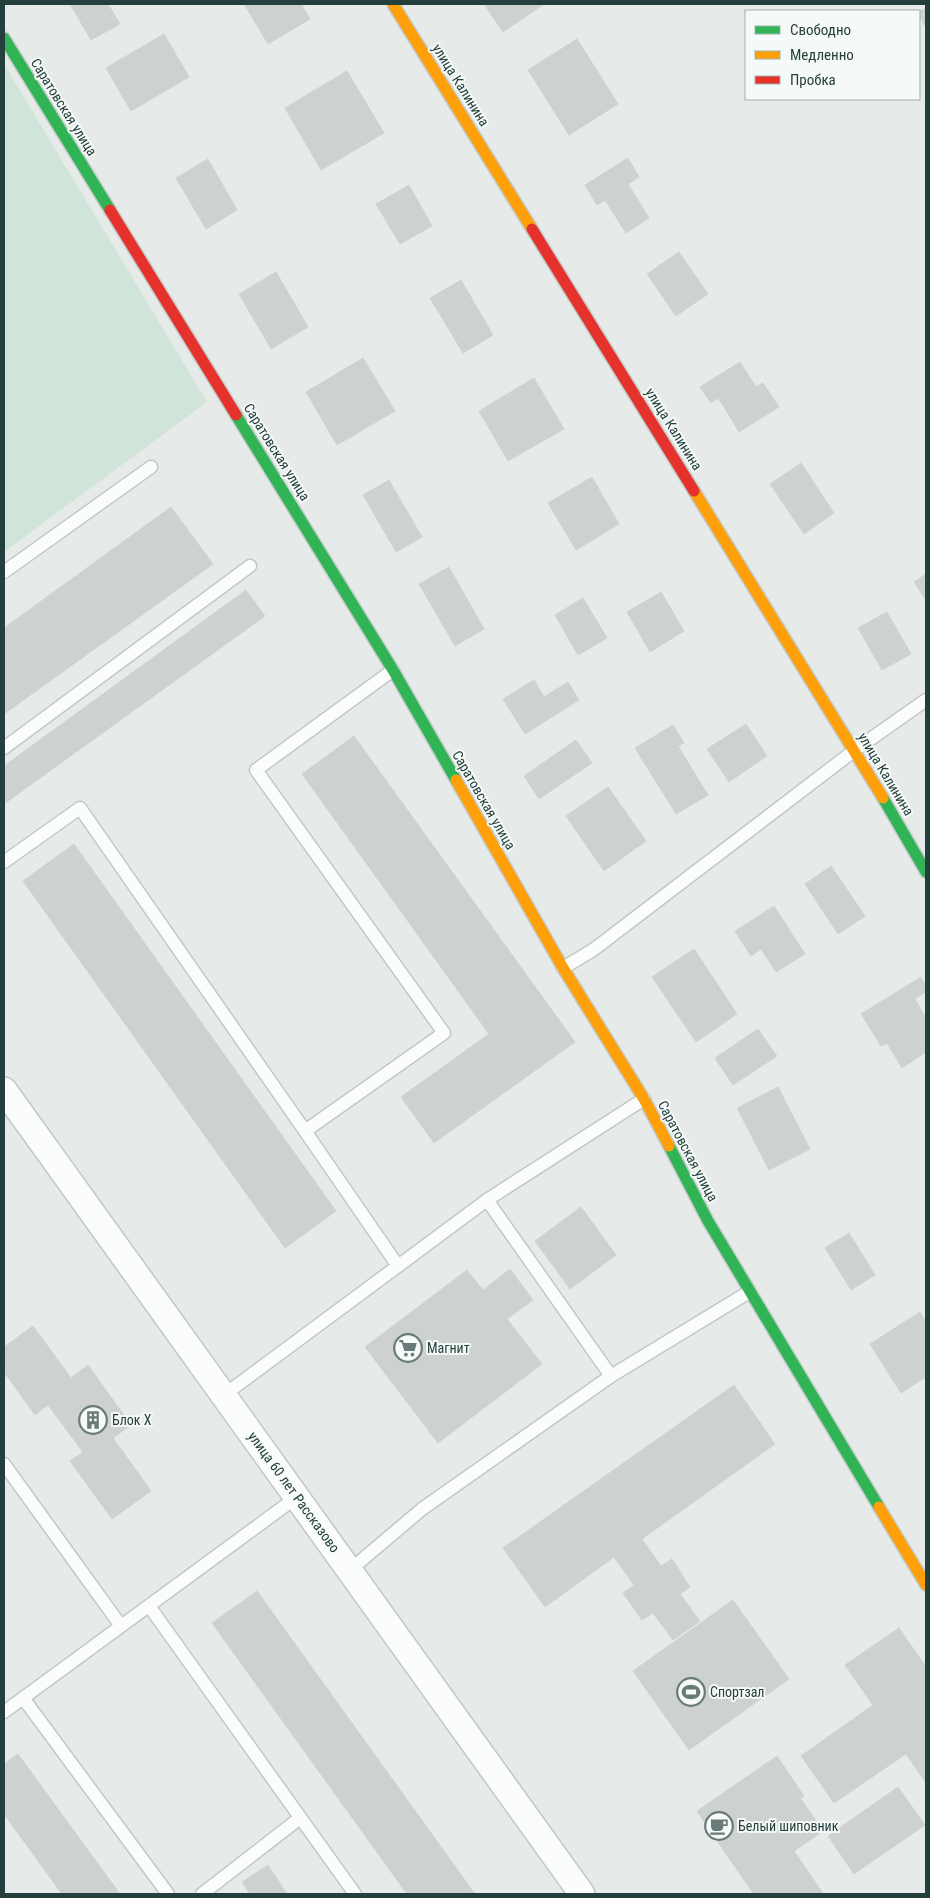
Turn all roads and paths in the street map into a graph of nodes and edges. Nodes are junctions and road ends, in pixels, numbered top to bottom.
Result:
1 (393, 4) edge
2 (4, 38) edge
3 (151, 467) dead end
4 (250, 566) dead end
5 (4, 572) edge
6 (393, 670) junction
7 (926, 700) edge
8 (4, 748) edge
9 (855, 750) junction
10 (4, 862) edge
11 (926, 872) edge
12 (563, 968) junction
13 (4, 1090) edge
14 (644, 1100) junction
15 (305, 1131) junction
16 (487, 1200) junction
17 (398, 1266) junction
18 (749, 1292) junction
19 (611, 1376) junction
20 (224, 1395) junction
21 (4, 1464) edge
22 (297, 1496) junction
23 (350, 1570) junction
24 (926, 1585) edge
25 (149, 1606) junction
26 (121, 1626) junction
27 (23, 1698) junction
28 (4, 1712) edge
29 (300, 1818) junction
30 (168, 1894) edge
31 (202, 1894) edge
32 (355, 1894) edge
33 (582, 1894) edge

1 - 9 street, улица Калинина
2 - 6 street, Саратовская улица
3 - 5 lane
4 - 8 lane
6 - 12 street, Саратовская улица
6 - 15 lane
7 - 9 lane
9 - 11 street, улица Калинина
9 - 12 lane
10 - 15 lane
12 - 14 street, Саратовская улица
13 - 20 street, улица 60 лет Рассказово
14 - 16 lane
14 - 18 street, Саратовская улица
15 - 17 lane
16 - 17 lane
16 - 19 lane
17 - 20 lane
18 - 19 lane
18 - 24 street, Саратовская улица
19 - 23 lane
20 - 22 street, улица 60 лет Рассказово
21 - 26 lane
22 - 23 street, улица 60 лет Рассказово
22 - 25 lane
23 - 33 street, улица 60 лет Рассказово
25 - 26 lane
25 - 29 lane
26 - 27 lane
27 - 28 lane
27 - 30 lane
29 - 31 lane
29 - 32 lane

